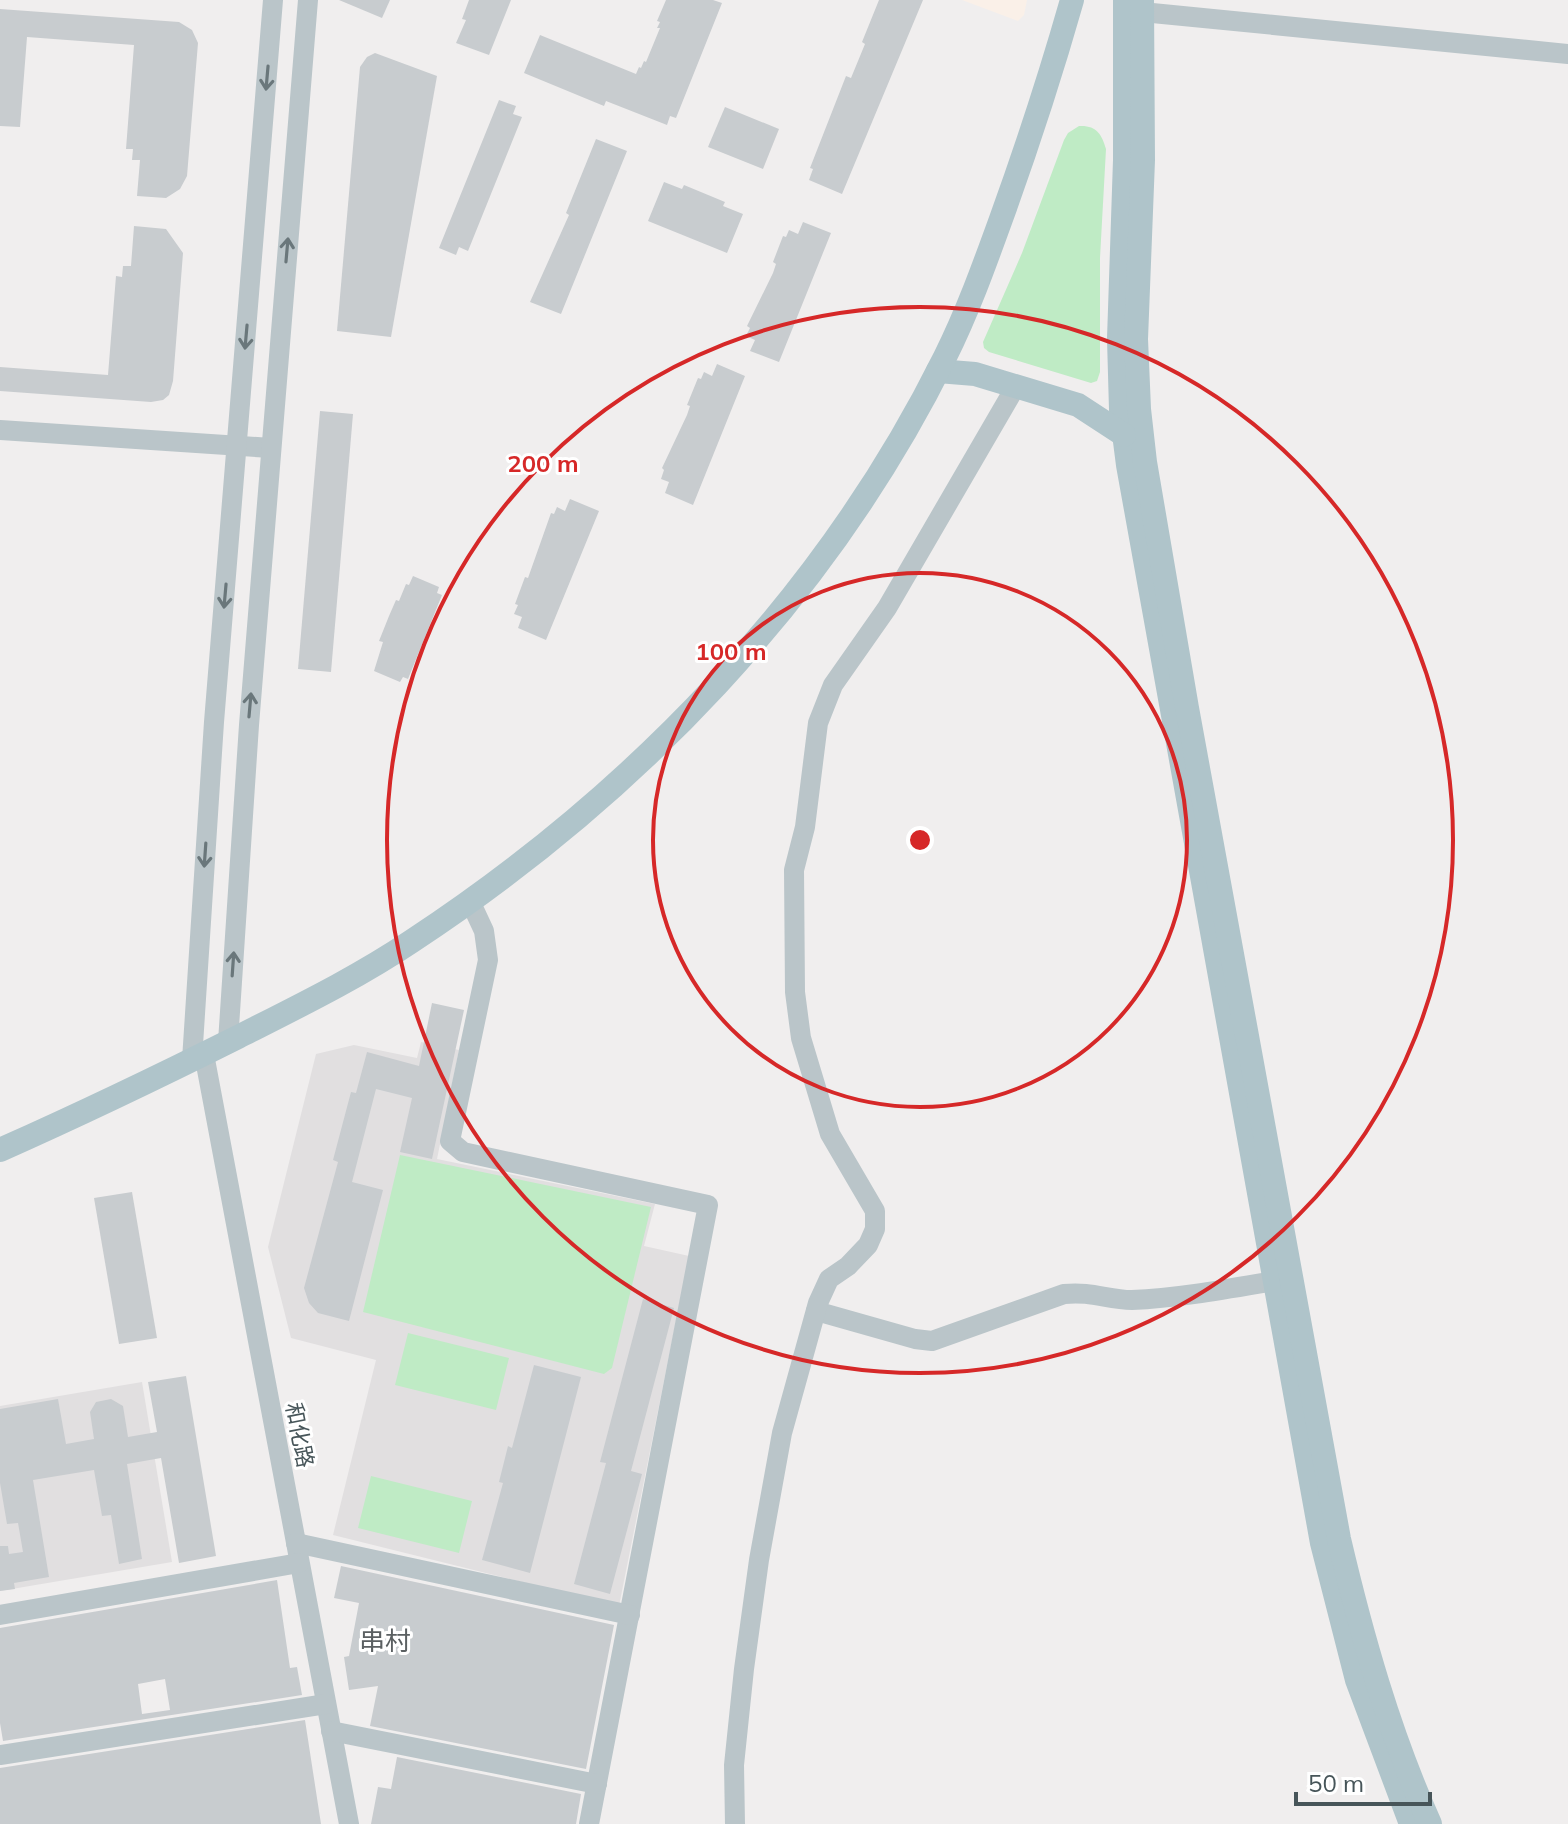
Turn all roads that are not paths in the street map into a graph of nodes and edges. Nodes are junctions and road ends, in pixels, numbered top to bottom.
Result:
1 (273, 0) edge
2 (308, 0) edge
3 (1072, 0) edge
4 (1137, 4) edge
5 (1568, 54) edge
6 (938, 371) junction
7 (1016, 386) junction
8 (0, 430) edge
9 (1124, 435) junction
10 (237, 446) junction
11 (271, 448) junction
12 (470, 901) junction
13 (228, 1042) junction
14 (198, 1057) junction
15 (0, 1150) edge
16 (1274, 1281) junction
17 (816, 1311) junction
18 (297, 1553) junction
19 (0, 1615) edge
20 (630, 1615) junction
21 (326, 1704) junction
22 (331, 1731) junction
23 (0, 1755) edge
24 (597, 1784) junction
25 (349, 1824) edge
26 (589, 1824) edge
27 (735, 1824) edge
28 (1411, 1824) edge
29 (1430, 1824) edge

1 -> 10 street, 和化路
11 -> 2 street
3 - 6 main road
4 - 5 street
4 - 9 main road
4 - 29 main road
6 - 7 main road
6 - 12 main road
7 - 9 main road
7 - 17 street
8 - 10 street
9 - 16 main road
10 - 11 street
10 -> 14 street, 和化路
13 -> 11 street
12 - 13 main road
12 - 20 street
13 - 14 main road
14 - 15 main road
14 - 18 street, 和化路
16 - 17 street
16 - 28 main road
17 - 27 street
18 - 19 street
18 - 20 street
18 - 21 street, 和化路
20 - 24 street
21 - 22 street, 和化路
21 - 23 street
22 - 24 street
22 - 25 street, 和化路
24 - 26 street

